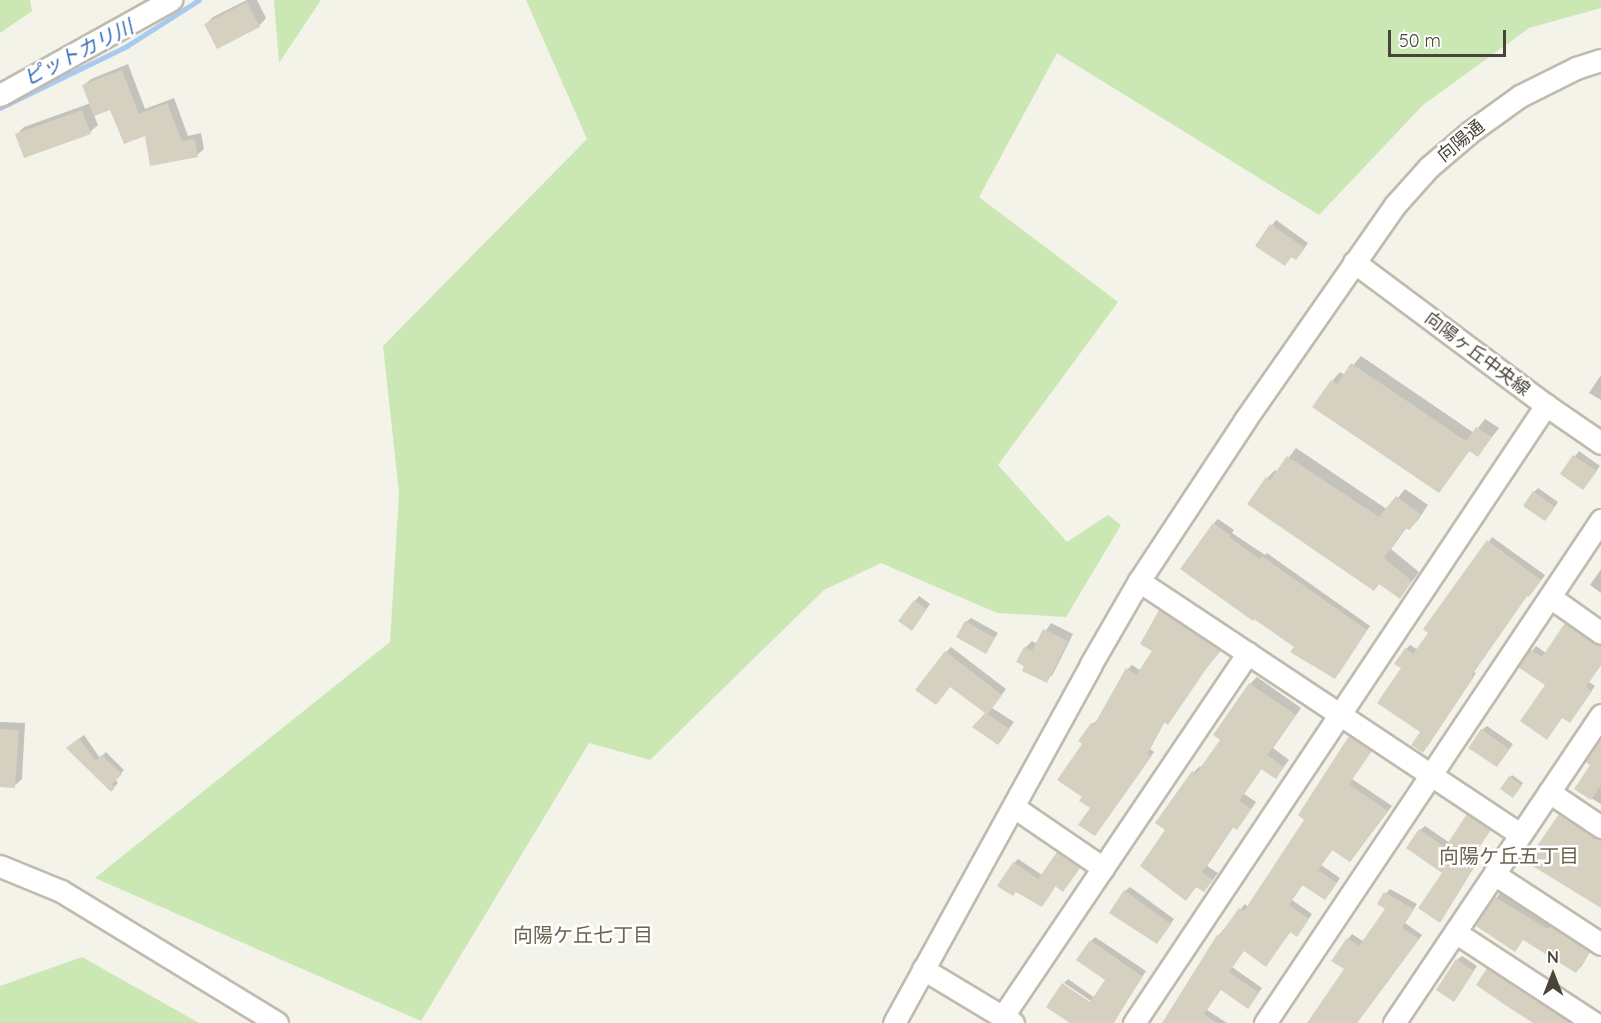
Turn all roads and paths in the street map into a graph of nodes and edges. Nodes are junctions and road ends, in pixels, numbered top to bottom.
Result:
1 (171, 0) edge
2 (1601, 60) edge
3 (0, 95) edge
4 (1354, 262) junction
5 (1546, 405) junction
6 (1601, 443) edge
7 (1601, 520) edge
8 (1139, 581) junction
9 (1550, 597) junction
10 (1601, 633) edge
11 (1248, 653) junction
12 (1340, 715) junction
13 (1601, 715) edge
14 (1431, 773) junction
15 (1549, 792) junction
16 (1014, 807) junction
17 (1601, 827) edge
18 (1520, 834) junction
19 (0, 866) edge
20 (1103, 868) junction
21 (1494, 874) junction
22 (1455, 932) junction
23 (1601, 944) edge
24 (923, 969) junction
25 (1008, 1020) edge
26 (277, 1023) edge
27 (894, 1023) edge
28 (1134, 1023) edge
29 (1265, 1023) edge
30 (1394, 1023) edge
31 (1594, 1023) edge

1 - 3 street
2 - 4 street, 向陽通
4 - 5 street, 向陽ヶ丘中央線
4 - 8 street, 向陽通
5 - 6 street, 向陽ヶ丘中央線
5 - 12 street
7 - 9 street
8 - 11 street
8 - 16 street, 向陽通
9 - 10 street
9 - 14 street
11 - 12 street
11 - 20 street
12 - 14 street
12 - 28 street
13 - 15 street
14 - 18 street
14 - 29 street
15 - 17 street
15 - 18 street
16 - 20 street
16 - 24 street, 向陽通
18 - 21 street
19 - 26 street
20 - 25 street
21 - 22 street
21 - 23 street
22 - 30 street
22 - 31 street
24 - 25 street
24 - 27 street, 向陽通

